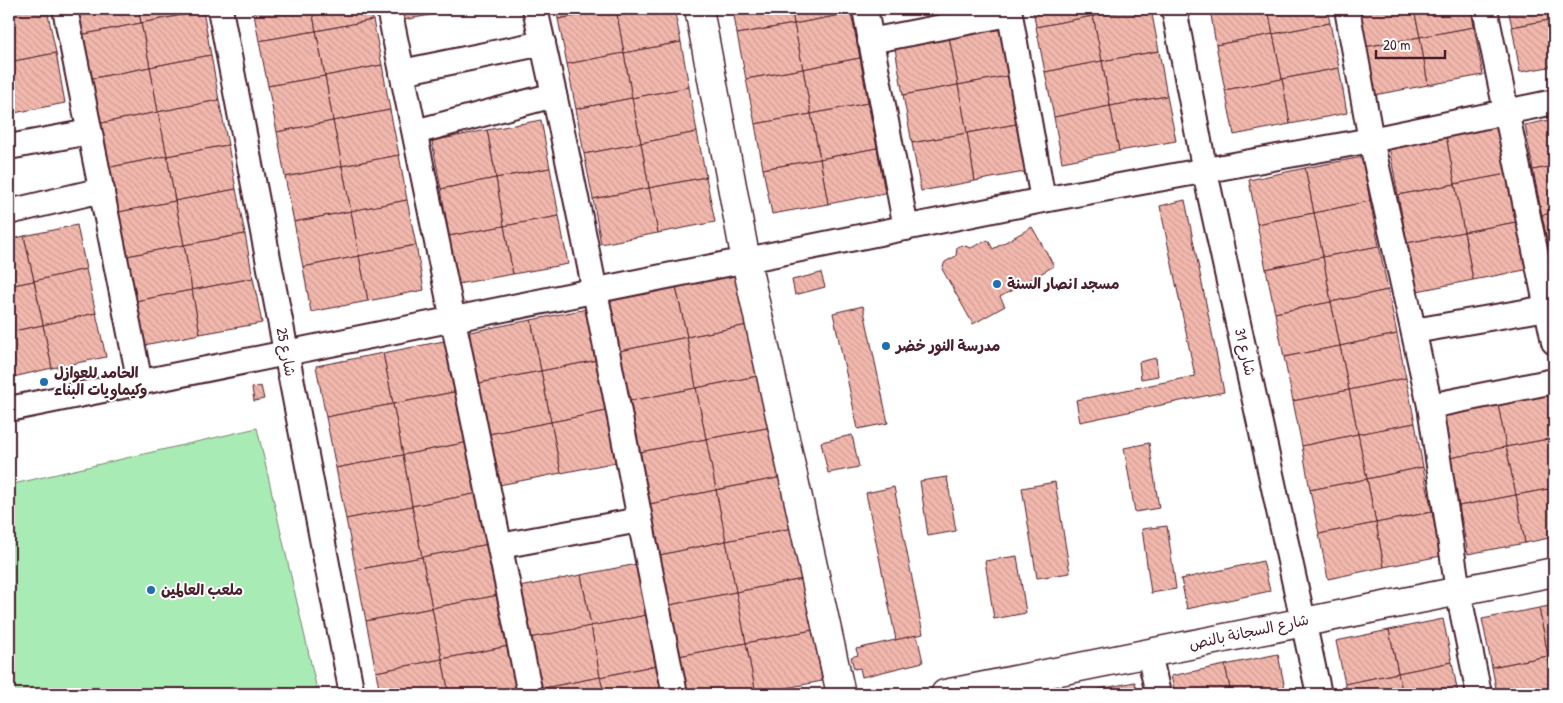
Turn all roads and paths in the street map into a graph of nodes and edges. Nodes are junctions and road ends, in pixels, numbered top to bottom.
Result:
1 (64, 9) edge
2 (220, 9) edge
3 (389, 9) edge
4 (535, 9) edge
5 (699, 9) edge
6 (865, 9) edge
7 (1174, 9) edge
8 (1346, 9) edge
9 (1485, 9) edge
10 (1009, 11) edge
11 (870, 41) junction
12 (543, 43) junction
13 (402, 72) junction
14 (554, 95) junction
15 (1554, 102) edge
16 (1506, 112) junction
17 (89, 132) junction
18 (415, 132) junction
19 (1371, 140) junction
20 (9, 147) edge
21 (1205, 172) junction
22 (102, 190) junction
23 (1043, 200) junction
24 (9, 212) edge
25 (906, 228) junction
26 (746, 262) junction
27 (596, 292) junction
28 (1547, 308) junction
29 (454, 320) junction
30 (1414, 331) junction
31 (1554, 342) edge
32 (286, 354) junction
33 (1554, 381) edge
34 (140, 383) junction
35 (1430, 406) junction
36 (9, 409) edge
37 (639, 520) junction
38 (501, 546) junction
39 (1554, 572) edge
40 (1458, 590) junction
41 (1304, 620) junction
42 (1149, 653) junction
43 (1006, 688) edge
44 (352, 694) edge
45 (530, 694) edge
46 (676, 694) edge
47 (841, 694) edge
48 (945, 694) edge
49 (1158, 694) edge
50 (1319, 694) edge
51 (1479, 694) edge

1 - 17 street
2 - 32 street, شارع 25
3 - 13 street
4 - 12 street
5 - 26 street
6 - 11 street
7 - 21 street, شارع 31
8 - 19 street
9 - 16 street
10 - 11 street
10 - 23 street
11 - 25 street
12 - 13 street
12 - 14 street
13 - 18 street
14 - 18 street
14 - 27 street
15 - 16 street
16 - 19 street
16 - 28 street
17 - 20 street
17 - 22 street
18 - 29 street
19 - 21 street
19 - 30 street
21 - 23 street
21 - 41 street, شارع 31
22 - 24 street
22 - 34 street
23 - 25 street
25 - 26 street
26 - 27 street
26 - 47 street
27 - 29 street
27 - 37 street
28 - 30 street
28 - 31 street
29 - 32 street
29 - 38 street
30 - 35 street
32 - 34 street
32 - 44 street, شارع 25
33 - 35 street
34 - 36 street
35 - 40 street
37 - 38 street
37 - 46 street
38 - 45 street
39 - 40 street, شارع السجانة بالنص
40 - 41 street, شارع السجانة بالنص
40 - 51 street
41 - 42 street, شارع السجانة بالنص
41 - 50 street, شارع 31
42 - 43 street, شارع السجانة بالنص
42 - 49 street
43 - 48 street, شارع السجانة بالنص

